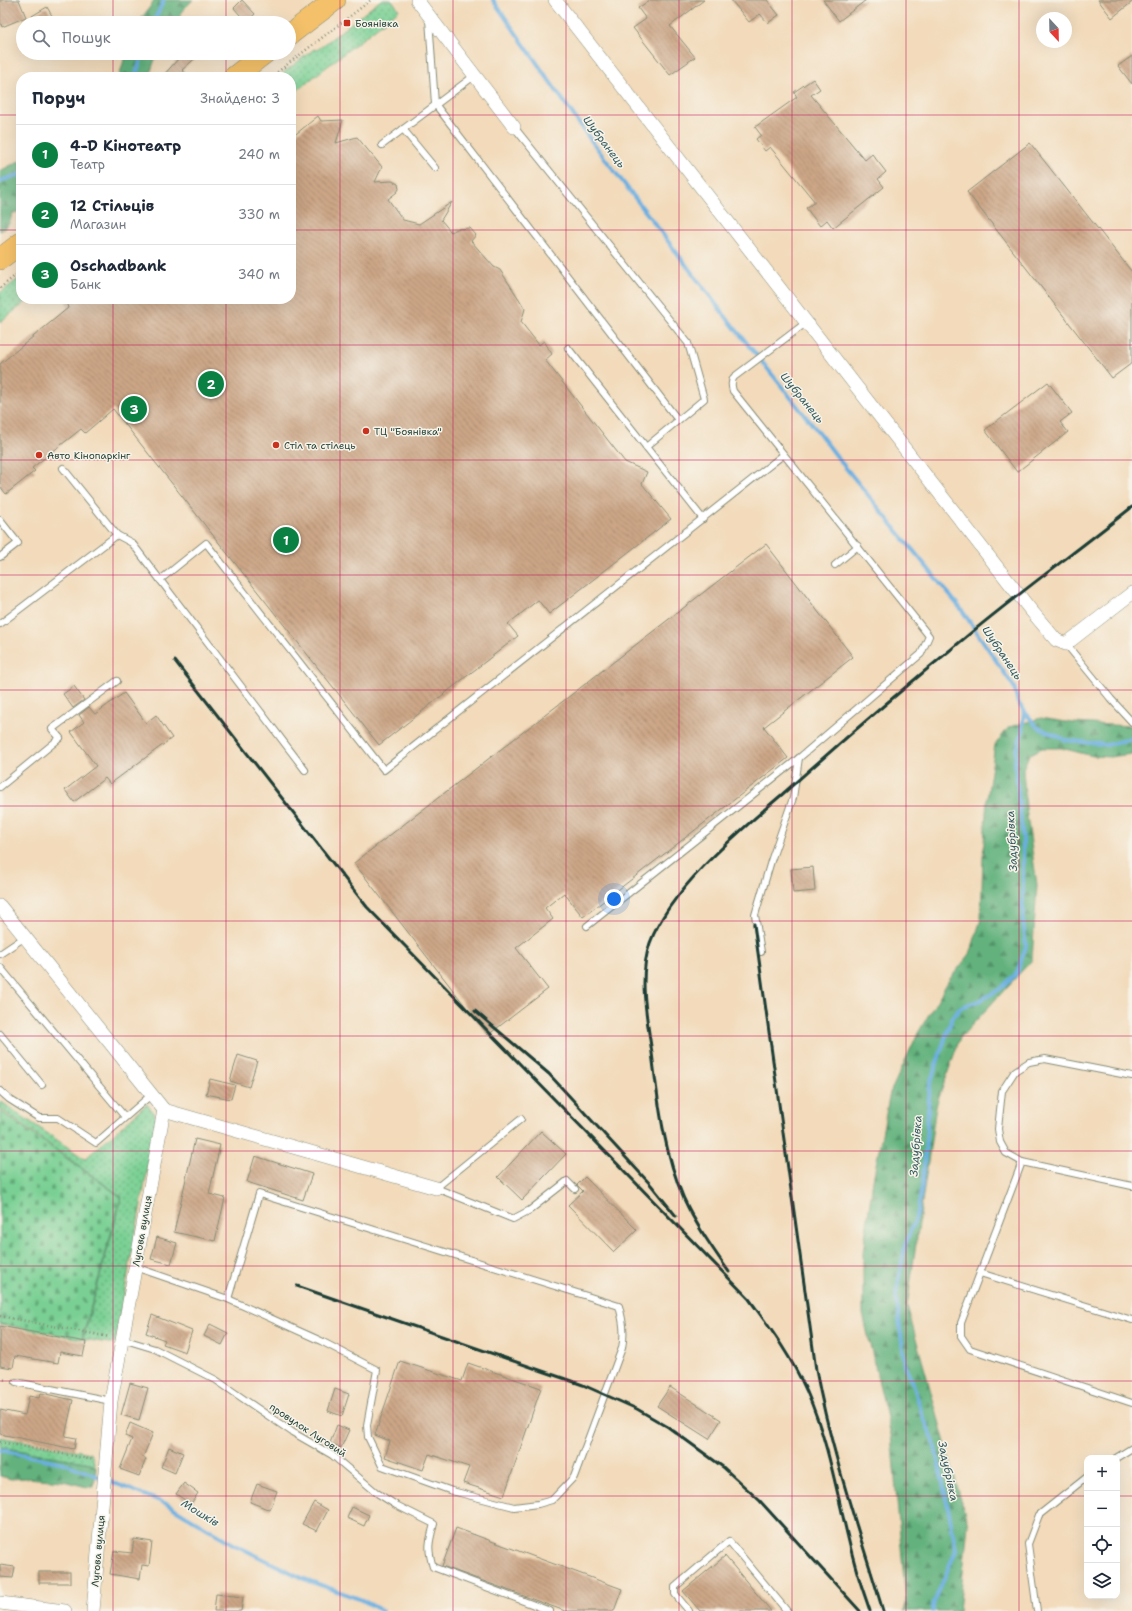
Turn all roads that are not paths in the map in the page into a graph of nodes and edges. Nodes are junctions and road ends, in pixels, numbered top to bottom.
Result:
1 (335, 0) edge
2 (416, 0) edge
3 (555, 0) edge
4 (429, 16) junction
5 (296, 30) edge
6 (256, 60) edge
7 (240, 72) edge
8 (474, 76) junction
9 (435, 104) junction
10 (514, 126) joint
11 (403, 129) junction
12 (382, 145) dead end
13 (435, 168) dead end
14 (16, 247) edge
15 (0, 259) edge
16 (807, 322) junction
17 (568, 348) dead end
18 (678, 420) junction
19 (646, 447) junction
20 (783, 455) junction
21 (63, 468) dead end
22 (703, 519) junction
23 (0, 520) edge
24 (117, 535) junction
25 (858, 546) junction
26 (0, 557) edge
27 (835, 565) dead end
28 (160, 580) junction
29 (1132, 593) edge
30 (0, 624) edge
31 (1066, 644) junction
32 (117, 681) dead end
33 (1132, 722) edge
34 (799, 758) junction
35 (305, 770) dead end
36 (0, 787) edge
37 (0, 906) edge
38 (587, 926) dead end
39 (25, 937) junction
40 (761, 952) dead end
41 (0, 954) edge
42 (0, 968) edge
43 (0, 1034) edge
44 (1132, 1076) edge
45 (42, 1085) dead end
46 (0, 1091) edge
47 (151, 1095) junction
48 (164, 1110) junction
49 (125, 1117) junction
50 (521, 1119) dead end
51 (1022, 1162) junction
52 (1132, 1186) edge
53 (436, 1188) junction
54 (575, 1188) dead end
55 (135, 1267) junction
56 (980, 1273) junction
57 (228, 1299) junction
58 (1132, 1320) edge
59 (122, 1339) junction
60 (16, 1382) dead end
61 (111, 1401) junction
62 (1132, 1403) edge
63 (1132, 1448) edge
64 (1120, 1456) edge
65 (1084, 1479) edge
66 (0, 1603) edge
67 (65, 1611) edge
68 (93, 1611) edge
69 (550, 1611) edge
70 (689, 1611) edge
71 (787, 1611) edge
72 (1037, 1611) edge

1 - 5 highway
2 - 4 street
3 - 16 street
4 - 8 street
4 - 9 lane
6 - 7 highway
8 - 9 lane
8 - 10 street
9 - 11 lane
9 - 18 lane
10 - 18 lane
11 - 12 lane
11 - 13 lane
14 - 15 highway
16 - 20 lane
16 - 31 street
17 - 19 lane
18 - 19 lane
19 - 22 lane
20 - 22 lane
20 - 25 lane
21 - 24 lane
22 - 28 lane
23 - 26 lane
24 - 28 lane
24 - 30 lane
25 - 27 lane
25 - 34 lane
28 - 35 lane
29 - 31 street
31 - 33 lane
32 - 36 lane
34 - 38 lane
34 - 40 lane
37 - 39 street
39 - 41 lane
39 - 47 street
42 - 49 lane
43 - 45 lane
44 - 51 lane
46 - 49 lane
47 - 48 street
47 - 49 lane
48 - 53 street
48 - 55 street, Лугова вулиця
50 - 53 lane
51 - 52 lane
51 - 56 lane
53 - 54 lane
55 - 57 lane
55 - 59 street, Лугова вулиця
56 - 58 lane
56 - 62 lane
57 - 57 lane
59 - 61 street, Лугова вулиця
59 - 69 lane, провулок Луговий
60 - 61 lane
61 - 68 street, Лугова вулиця
63 - 64 lane
65 - 72 lane
66 - 67 street
70 - 71 lane

